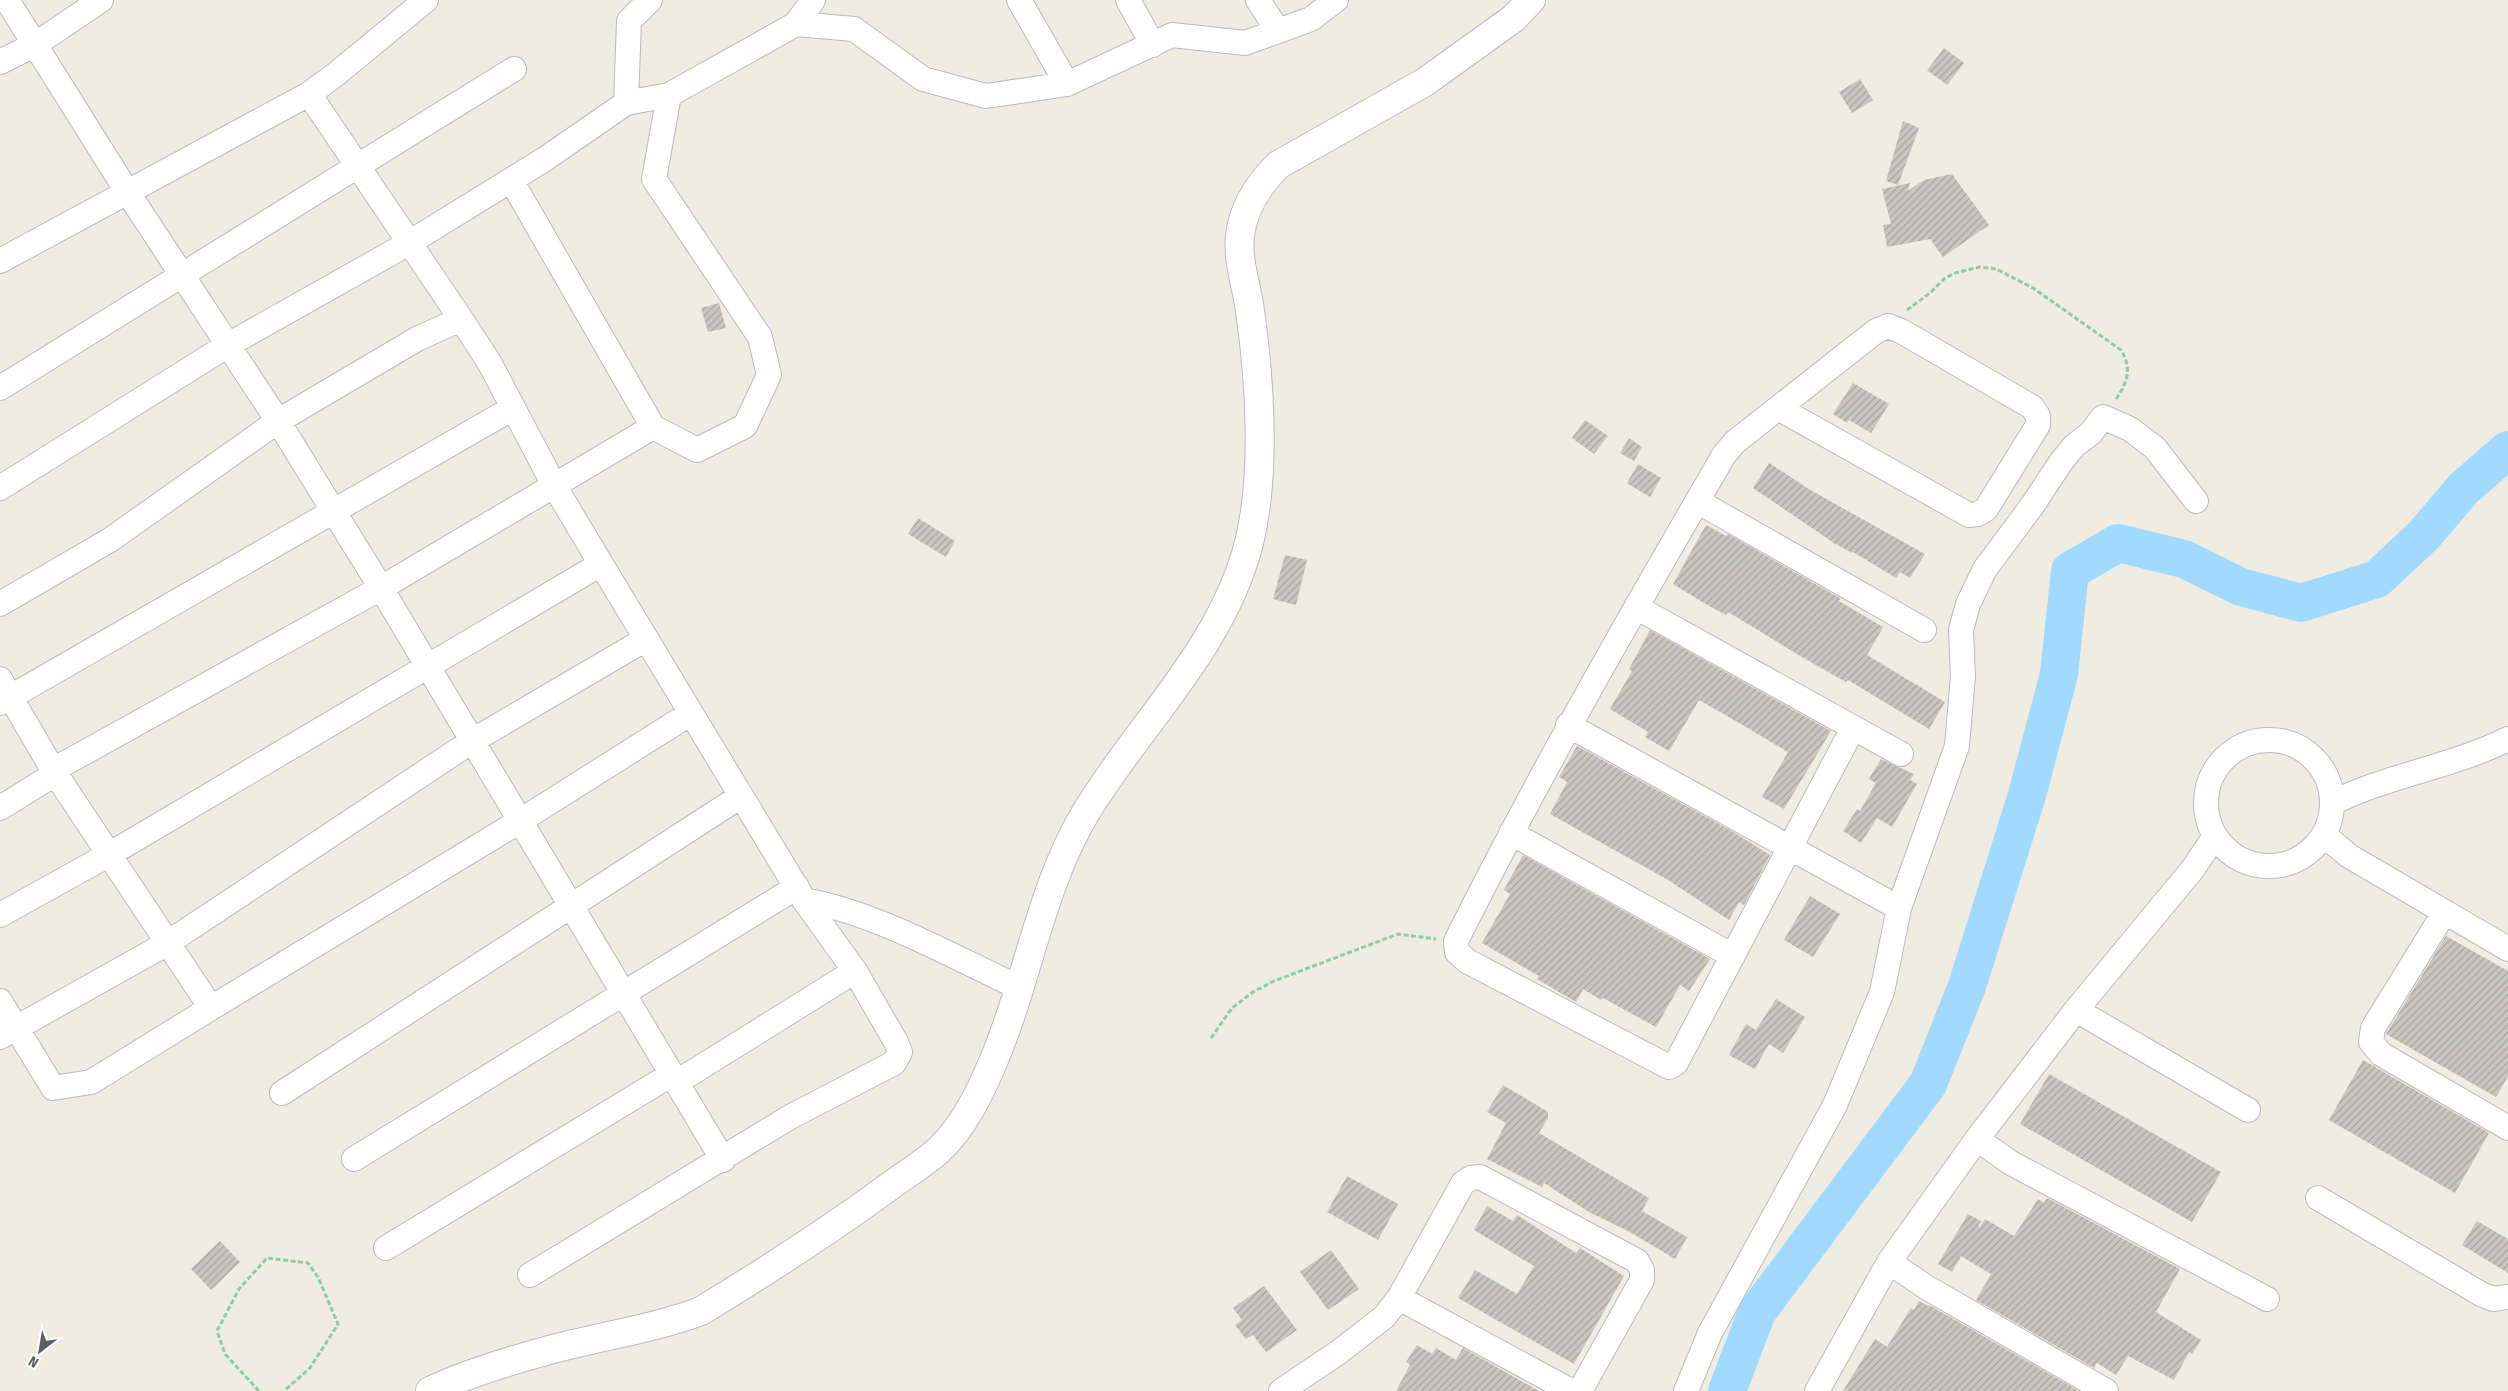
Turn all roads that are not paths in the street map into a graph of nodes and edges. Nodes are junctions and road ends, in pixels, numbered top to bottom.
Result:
1 (7, 0) edge
2 (101, 0) edge
3 (426, 0) edge
4 (650, 0) edge
5 (813, 0) edge
6 (1020, 0) edge
7 (1128, 0) edge
8 (1258, 0) edge
9 (1336, 0) edge
10 (1531, 0) edge
11 (796, 24) junction
12 (1278, 31) junction
13 (36, 44) junction
14 (1153, 45) junction
15 (0, 62) edge
16 (514, 69) dead end
17 (1067, 84) junction
18 (309, 94) junction
19 (669, 94) junction
20 (626, 103) junction
21 (357, 166) junction
22 (511, 180) junction
23 (128, 192) junction
24 (409, 243) junction
25 (0, 261) edge
26 (183, 274) junction
27 (461, 319) junction
28 (228, 344) junction
29 (0, 388) edge
30 (513, 408) junction
31 (1778, 408) junction
32 (278, 421) junction
33 (654, 427) junction
34 (555, 487) junction
35 (0, 488) edge
36 (2196, 501) dead end
37 (1697, 502) junction
38 (334, 511) junction
39 (601, 564) junction
40 (381, 588) junction
41 (0, 604) edge
42 (1636, 607) junction
43 (1924, 630) dead end
44 (646, 639) junction
45 (426, 665) junction
46 (3, 693) edge
47 (691, 713) junction
48 (1568, 725) junction
49 (1852, 728) junction
50 (2508, 739) edge
51 (472, 741) junction
52 (1901, 754) dead end
53 (54, 772) junction
54 (2330, 792) junction
55 (741, 796) junction
56 (0, 808) edge
57 (520, 821) junction
58 (1510, 833) junction
59 (2320, 840) junction
60 (2222, 844) junction
61 (1790, 847) junction
62 (110, 854) junction
63 (800, 894) junction
64 (570, 906) junction
65 (1899, 908) junction
66 (2444, 913) junction
67 (0, 915) edge
68 (166, 944) junction
69 (2508, 949) edge
70 (1733, 956) junction
71 (855, 971) junction
72 (1020, 988) junction
73 (623, 993) junction
74 (0, 1001) edge
75 (211, 1008) junction
76 (2076, 1010) junction
77 (8, 1033) edge
78 (674, 1078) junction
79 (282, 1093) dead end
80 (2248, 1110) dead end
81 (2508, 1128) edge
82 (1977, 1139) junction
83 (354, 1159) dead end
84 (722, 1160) junction
85 (2318, 1198) dead end
86 (386, 1248) dead end
87 (1889, 1262) junction
88 (530, 1275) dead end
89 (2508, 1297) edge
90 (1399, 1298) junction
91 (2267, 1299) dead end
92 (430, 1391) edge
93 (1281, 1391) edge
94 (1571, 1391) edge
95 (1580, 1391) edge
96 (1686, 1391) edge
97 (1817, 1391) edge
98 (2106, 1391) edge

1 - 13 street
2 - 13 street
3 - 18 street
4 - 20 street
5 - 11 street
6 - 17 street
7 - 14 street
8 - 12 street
9 - 12 street
10 - 72 main road
11 - 17 street
11 - 19 street
12 - 14 street
13 - 15 street
13 - 23 street
14 - 17 street
16 - 21 street
18 - 21 street
18 - 23 street
19 - 20 street
19 - 33 street
20 - 22 street
21 - 24 street
21 - 26 street
22 - 24 street
22 - 33 street
23 - 25 street
23 - 26 street
24 - 27 street
24 - 28 street
26 - 28 street
26 - 29 street
27 - 30 street
27 - 32 street
28 - 32 street
28 - 35 street
30 - 34 street
30 - 38 street
31 - 31 street
31 - 37 street
32 - 38 street
32 - 41 street
33 - 34 street
34 - 39 street
34 - 40 street
36 - 65 street
37 - 42 street
37 - 43 street
38 - 40 street
38 - 46 street
39 - 44 street
39 - 45 street
40 - 45 street
40 - 53 street
42 - 48 street
42 - 49 street
44 - 47 street
44 - 51 street
45 - 51 street
45 - 62 street
46 - 53 street
47 - 55 street
47 - 57 street
48 - 58 street
48 - 61 street
49 - 52 street
49 - 61 street
50 - 54 street
51 - 57 street
51 - 68 street
53 - 56 street
53 - 62 street
54 - 59 street
54 - 60 street
55 - 63 street
55 - 64 street
57 - 64 street
57 - 75 street
58 - 70 street
58 - 70 street
59 - 60 street
59 - 66 street
60 - 76 street
61 - 65 street
61 - 70 street
62 - 67 street
62 - 68 street
63 - 71 street
63 - 72 street
63 - 73 street
64 - 73 street
64 - 79 street
65 - 96 street
66 - 69 street
66 - 81 street
68 - 75 street
68 - 77 street
71 - 78 street
71 - 84 street
72 - 92 main road
73 - 78 street
73 - 83 street
74 - 77 street
75 - 77 street
76 - 80 street
76 - 82 street
78 - 84 street
78 - 86 street
82 - 87 street
82 - 91 street
84 - 88 street
85 - 89 street
87 - 97 street
87 - 98 street
90 - 93 street
90 - 94 street
90 - 95 street

